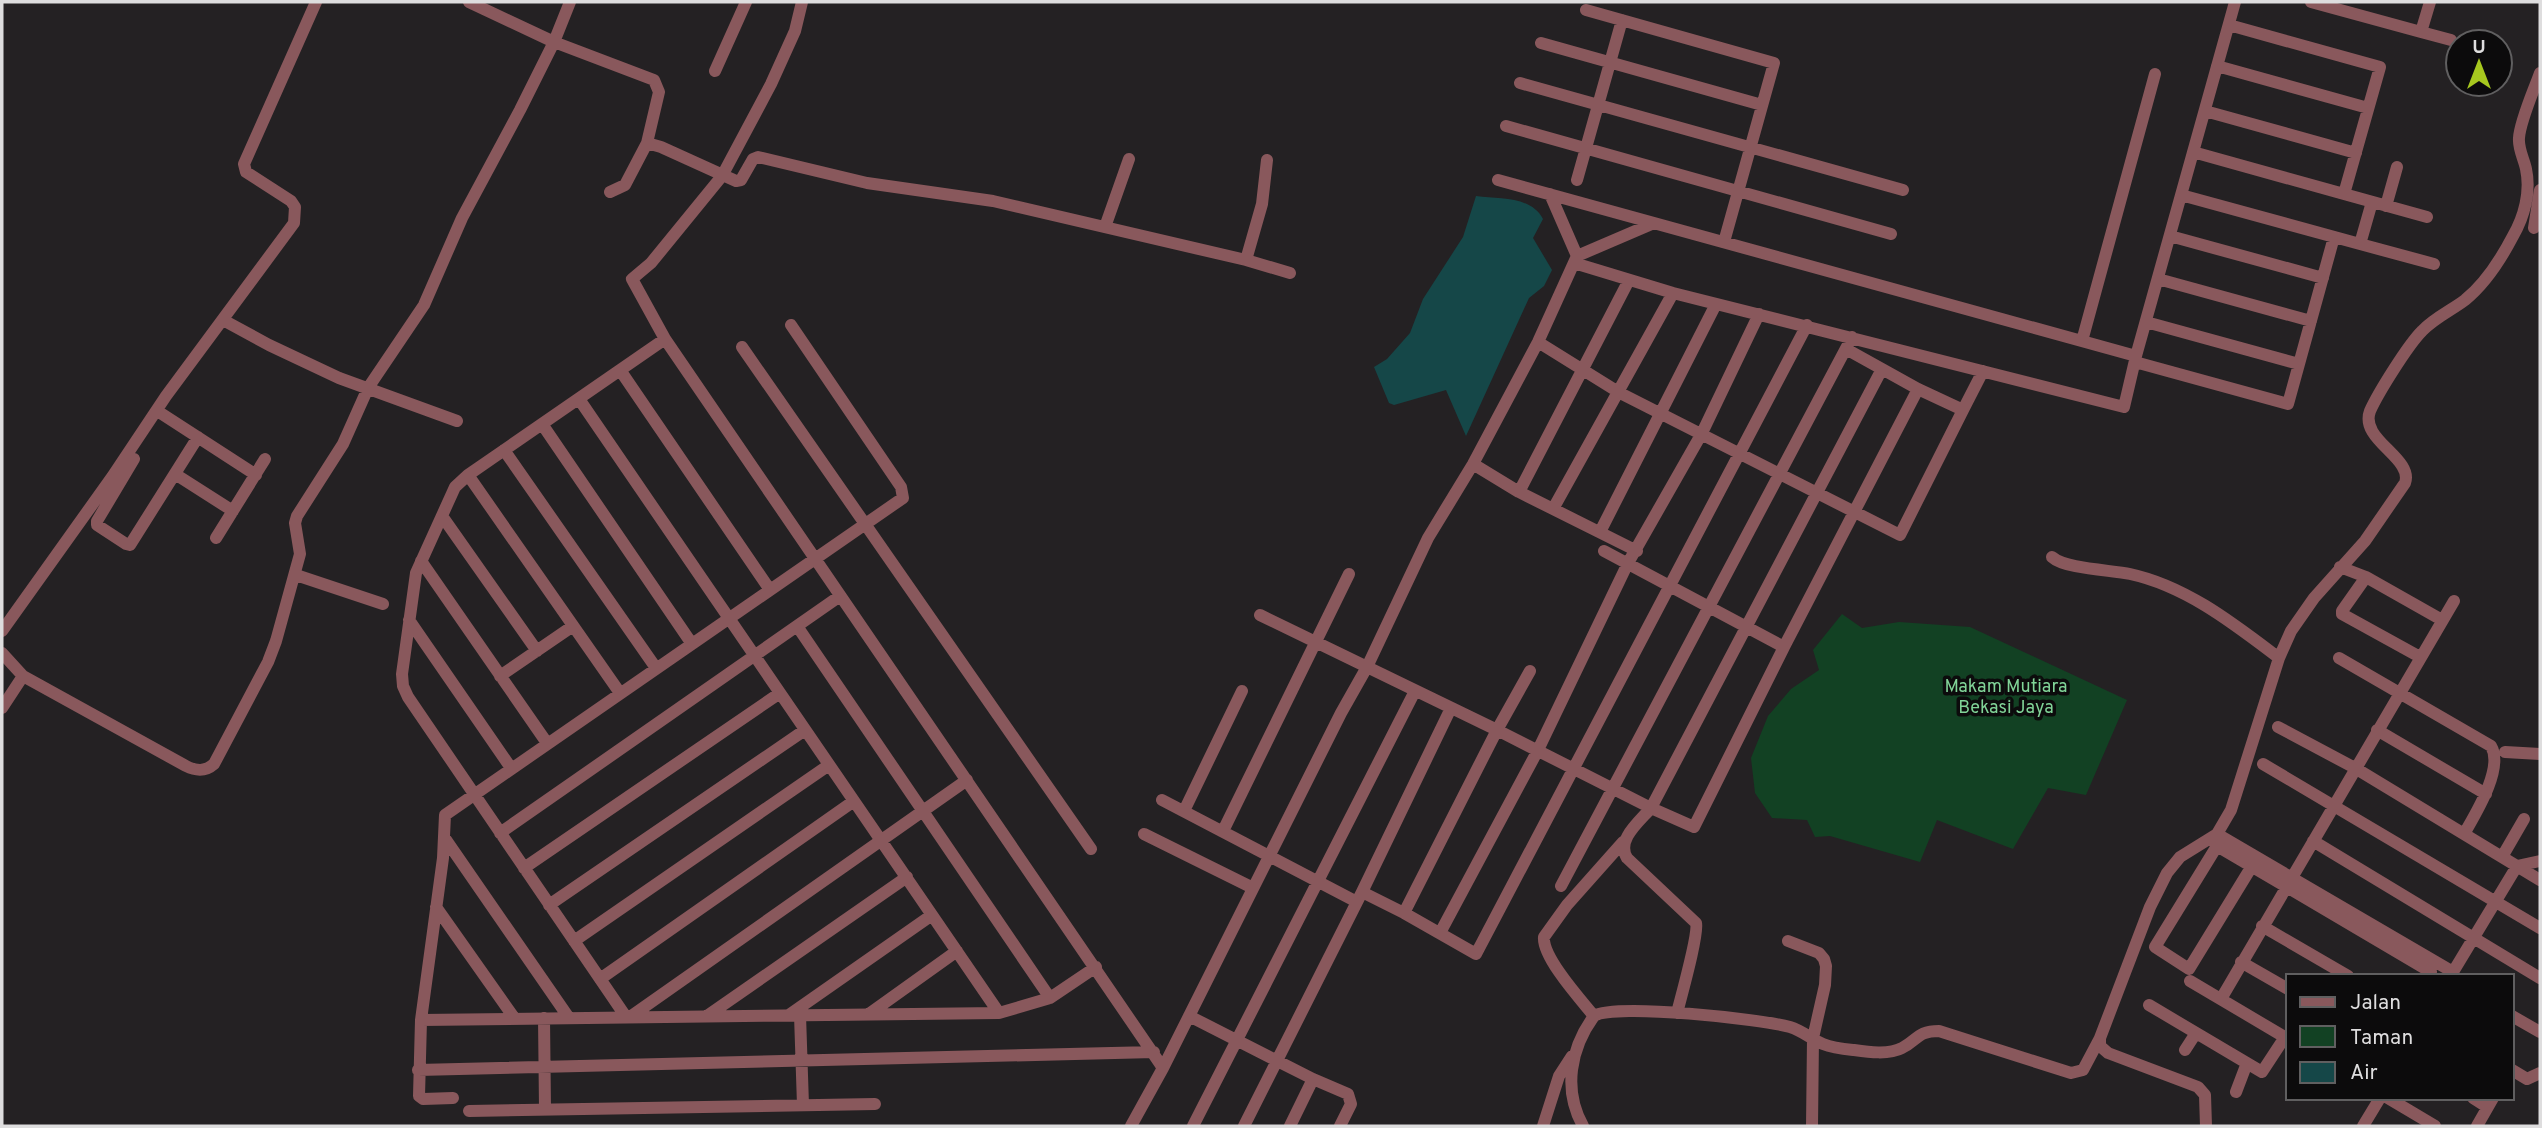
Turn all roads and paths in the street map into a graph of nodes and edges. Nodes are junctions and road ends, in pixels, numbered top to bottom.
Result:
1 (316, 2) edge
2 (469, 2) edge
3 (570, 2) edge
4 (746, 2) edge
5 (802, 2) edge
6 (2235, 2) edge
7 (2311, 2) edge
8 (2430, 2) edge
9 (1586, 10) dead end
10 (1622, 20) junction
11 (2229, 25) junction
12 (2421, 32) junction
13 (2444, 38) edge
14 (554, 42) junction
15 (1541, 43) dead end
16 (1611, 62) junction
17 (2217, 66) junction
18 (715, 72) dead end
19 (2540, 72) edge
20 (2155, 74) dead end
21 (1520, 83) dead end
22 (1598, 105) junction
23 (1762, 105) junction
24 (2368, 108) junction
25 (2205, 111) junction
26 (1506, 126) dead end
27 (647, 143) junction
28 (1750, 147) junction
29 (1586, 149) junction
30 (2193, 152) junction
31 (2356, 153) junction
32 (1129, 159) dead end
33 (1267, 160) dead end
34 (2398, 167) dead end
35 (722, 176) junction
36 (1498, 180) dead end
37 (1577, 180) dead end
38 (1903, 190) dead end
39 (2540, 190) edge
40 (1738, 191) junction
41 (610, 192) dead end
42 (1550, 194) junction
43 (2344, 194) junction
44 (2181, 195) junction
45 (2372, 202) junction
46 (2386, 206) junction
47 (2427, 217) dead end
48 (1654, 223) junction
49 (1105, 227) junction
50 (2534, 228) dead end
51 (1891, 234) dead end
52 (2170, 236) junction
53 (2334, 237) junction
54 (1724, 242) junction
55 (2360, 244) junction
56 (1246, 260) junction
57 (1575, 260) junction
58 (2434, 264) dead end
59 (1290, 273) dead end
60 (2323, 278) junction
61 (2158, 279) junction
62 (1629, 280) junction
63 (1673, 293) junction
64 (1716, 304) junction
65 (1759, 314) junction
66 (223, 320) junction
67 (2311, 321) junction
68 (2146, 322) junction
69 (791, 325) dead end
70 (1807, 325) junction
71 (664, 339) junction
72 (2082, 341) junction
73 (1538, 342) junction
74 (1849, 343) junction
75 (742, 347) dead end
76 (2136, 359) junction
77 (2299, 364) junction
78 (1882, 369) junction
79 (620, 370) junction
80 (1983, 371) junction
81 (1582, 372) junction
82 (368, 388) junction
83 (1918, 389) junction
84 (1620, 393) junction
85 (166, 396) junction
86 (579, 399) junction
87 (1963, 410) junction
88 (1660, 412) junction
89 (162, 414) junction
90 (457, 421) dead end
91 (542, 424) junction
92 (1702, 433) junction
93 (198, 437) junction
94 (504, 450) junction
95 (1741, 453) junction
96 (265, 459) dead end
97 (1473, 464) junction
98 (1779, 473) junction
99 (175, 474) junction
100 (256, 475) junction
101 (468, 475) junction
102 (1519, 492) junction
103 (1816, 492) junction
104 (1553, 509) junction
105 (233, 511) junction
106 (1856, 512) junction
107 (442, 516) junction
108 (865, 524) junction
109 (1600, 532) junction
110 (216, 538) dead end
111 (1604, 551) dead end
112 (1637, 551) junction
113 (2052, 557) dead end
114 (815, 559) junction
115 (421, 561) junction
116 (1628, 563) junction
117 (2340, 567) junction
118 (1349, 574) dead end
119 (296, 575) junction
120 (2365, 577) junction
121 (1669, 585) junction
122 (770, 590) junction
123 (840, 596) junction
124 (2454, 601) dead end
125 (383, 604) dead end
126 (1708, 606) junction
127 (1260, 615) dead end
128 (729, 618) junction
129 (410, 620) junction
130 (2442, 620) junction
131 (573, 626) junction
132 (797, 626) junction
133 (1747, 626) junction
134 (2, 630) edge
135 (1314, 642) junction
136 (692, 644) junction
137 (1784, 647) junction
138 (537, 651) junction
139 (2, 653) edge
140 (754, 656) junction
141 (2420, 657) junction
142 (2279, 658) junction
143 (2339, 658) dead end
144 (1367, 667) junction
145 (656, 668) junction
146 (1530, 671) dead end
147 (23, 676) junction
148 (500, 676) junction
149 (7, 688) edge
150 (1242, 691) dead end
151 (1415, 691) junction
152 (780, 692) junction
153 (620, 693) junction
154 (2400, 693) junction
155 (2, 708) edge
156 (1451, 708) junction
157 (2278, 727) dead end
158 (805, 730) junction
159 (1497, 730) junction
160 (2377, 730) junction
161 (547, 743) junction
162 (1538, 750) junction
163 (2505, 752) dead end
164 (2540, 754) edge
165 (2263, 764) dead end
166 (830, 765) junction
167 (511, 768) junction
168 (2355, 768) junction
169 (1574, 769) junction
170 (967, 780) junction
171 (1614, 789) junction
172 (474, 793) junction
173 (2486, 794) junction
174 (1162, 800) dead end
175 (854, 801) junction
176 (2333, 804) junction
177 (1651, 808) junction
178 (923, 811) junction
179 (1184, 811) junction
180 (2524, 819) dead end
181 (1223, 831) junction
182 (500, 833) junction
183 (1144, 834) dead end
184 (2217, 834) junction
185 (2464, 834) junction
186 (444, 836) junction
187 (881, 841) junction
188 (2313, 841) junction
189 (1623, 842) junction
190 (1091, 849) dead end
191 (1270, 855) junction
192 (2501, 857) junction
193 (2540, 861) edge
194 (2252, 866) junction
195 (2517, 866) junction
196 (524, 868) junction
197 (907, 877) junction
198 (2540, 880) edge
199 (1318, 881) junction
200 (2288, 882) junction
201 (1560, 886) dead end
202 (1253, 888) junction
203 (1360, 897) junction
204 (2496, 901) junction
205 (549, 905) junction
206 (436, 907) junction
207 (1404, 913) junction
208 (932, 915) junction
209 (2262, 926) junction
210 (2540, 928) edge
211 (1440, 933) junction
212 (2474, 938) junction
213 (574, 941) junction
214 (1788, 941) dead end
215 (957, 951) junction
216 (2241, 962) junction
217 (1096, 967) junction
218 (2345, 974) edge
219 (2430, 974) edge
220 (2452, 974) edge
221 (2540, 978) edge
222 (600, 979) junction
223 (2190, 981) dead end
224 (2286, 988) edge
225 (1050, 998) junction
226 (2221, 999) junction
227 (2148, 1004) dead end
228 (999, 1013) junction
229 (1677, 1013) junction
230 (869, 1014) junction
231 (795, 1015) junction
232 (707, 1016) junction
233 (1189, 1016) junction
234 (1594, 1016) junction
235 (628, 1017) junction
236 (2514, 1017) edge
237 (544, 1018) junction
238 (569, 1018) junction
239 (516, 1019) junction
240 (421, 1020) junction
241 (2540, 1032) edge
242 (2196, 1033) junction
243 (2286, 1037) edge
244 (1813, 1038) junction
245 (2100, 1038) junction
246 (2286, 1039) edge
247 (1237, 1041) junction
248 (2185, 1050) dead end
249 (1154, 1052) junction
250 (1573, 1054) junction
251 (802, 1061) junction
252 (1277, 1061) junction
253 (2247, 1063) junction
254 (545, 1067) junction
255 (1163, 1068) junction
256 (418, 1070) junction
257 (2514, 1071) edge
258 (2540, 1073) edge
259 (1313, 1079) junction
260 (2236, 1092) dead end
261 (453, 1098) dead end
262 (2379, 1100) edge
263 (2390, 1100) edge
264 (2490, 1103) edge
265 (875, 1104) dead end
266 (803, 1105) junction
267 (545, 1110) junction
268 (468, 1111) dead end
269 (2418, 1122) edge
270 (1131, 1126) edge
271 (1193, 1126) edge
272 (1244, 1126) edge
273 (1290, 1126) edge
274 (1340, 1126) edge
275 (1544, 1126) edge
276 (1583, 1126) edge
277 (1812, 1126) edge
278 (2206, 1126) edge
279 (2363, 1126) edge
280 (2435, 1126) edge
281 (2477, 1126) edge

1 - 66 street
2 - 14 street
3 - 14 street
4 - 18 street
5 - 35 street
6 - 11 street
7 - 12 street
8 - 12 street
9 - 10 street
10 - 16 street
10 - 23 street
11 - 17 street
11 - 24 street
12 - 13 street
14 - 27 street
14 - 82 street
15 - 16 street
16 - 22 street
16 - 23 street
17 - 24 street
17 - 25 street
19 - 117 street
20 - 72 street
21 - 22 street
22 - 28 street
22 - 29 street
23 - 28 street
24 - 31 street
25 - 30 street
25 - 31 street
26 - 29 street
27 - 35 street
27 - 41 street
28 - 38 street
28 - 40 street
29 - 37 street
29 - 40 street
30 - 43 street
30 - 44 street
31 - 43 street
32 - 49 street
33 - 56 street
34 - 46 street
35 - 49 street
35 - 71 street
36 - 42 street
39 - 50 street
40 - 51 street
40 - 54 street
42 - 48 street
42 - 57 street
43 - 45 street
44 - 52 street
44 - 53 street
45 - 46 street
45 - 55 street
46 - 47 street
48 - 54 street
48 - 57 street
49 - 56 street
52 - 60 street
52 - 61 street
53 - 55 street
53 - 60 street
54 - 72 street
55 - 58 street
56 - 59 street
57 - 62 street
57 - 73 street
60 - 67 street
61 - 67 street
61 - 68 street
62 - 63 street
62 - 81 street
63 - 64 street
63 - 84 street
64 - 65 street
64 - 88 street
65 - 70 street
65 - 92 street
66 - 82 street
66 - 85 street
67 - 77 street
68 - 76 street
68 - 77 street
69 - 108 street
70 - 74 street
70 - 95 street
71 - 79 street
71 - 114 street
72 - 76 street
73 - 81 street
73 - 97 street
74 - 78 street
74 - 80 street
74 - 98 street
75 - 108 street
76 - 77 street
76 - 80 street
78 - 83 street
78 - 103 street
79 - 86 street
79 - 122 street
80 - 87 street
81 - 84 street
81 - 102 street
82 - 90 street
82 - 119 street
83 - 87 street
83 - 106 street
84 - 88 street
84 - 104 street
85 - 89 street
85 - 134 street
86 - 91 street
86 - 128 street
87 - 106 street
88 - 92 street
88 - 109 street
89 - 93 street
89 - 99 street
91 - 94 street
91 - 136 street
92 - 95 street
92 - 112 street
93 - 99 street
93 - 100 street
94 - 101 street
94 - 145 street
95 - 98 street
95 - 121 street
96 - 100 street
97 - 102 street
97 - 144 street
98 - 103 street
98 - 126 street
99 - 105 street
100 - 105 street
101 - 107 street
101 - 131 street
102 - 104 street
103 - 106 street
103 - 133 street
104 - 109 street
105 - 110 street
106 - 137 street
107 - 115 street
107 - 138 street
108 - 114 street
108 - 190 street
109 - 112 street
111 - 116 street
112 - 116 street
113 - 142 street
114 - 122 street
114 - 123 street
115 - 129 street
115 - 148 street
116 - 121 street
116 - 162 street
117 - 120 street
117 - 142 street
118 - 135 street
119 - 125 street
119 - 147 street
120 - 130 street
120 - 141 street
121 - 126 street
121 - 169 street
122 - 128 street
123 - 132 street
123 - 170 street
124 - 130 street
126 - 133 street
126 - 171 street
127 - 135 street
128 - 136 street
128 - 140 street
129 - 167 street
129 - 172 street
130 - 141 street
131 - 138 street
131 - 153 street
132 - 140 street
132 - 178 street
133 - 137 street
133 - 177 street
135 - 144 street
135 - 181 street
136 - 145 street
137 - 177 street
138 - 148 street
139 - 147 street
140 - 152 street
140 - 182 street
141 - 154 street
142 - 184 street
143 - 154 street
144 - 151 street
144 - 191 street
145 - 153 street
146 - 159 street
147 - 149 street
148 - 161 street
149 - 155 street
150 - 179 street
151 - 156 street
151 - 199 street
152 - 158 street
152 - 196 street
153 - 161 street
154 - 160 street
154 - 173 street
156 - 159 street
156 - 203 street
157 - 168 street
158 - 166 street
158 - 205 street
159 - 162 street
159 - 207 street
160 - 168 street
160 - 173 street
161 - 167 street
162 - 169 street
162 - 211 street
163 - 164 street
165 - 176 street
166 - 175 street
166 - 213 street
167 - 172 street
168 - 176 street
168 - 185 street
169 - 171 street
169 - 211 street
170 - 178 street
170 - 217 street
171 - 177 street
171 - 201 street
172 - 182 street
172 - 186 street
173 - 185 street
174 - 179 street
175 - 187 street
175 - 222 street
176 - 188 street
176 - 204 street
177 - 189 street
178 - 187 street
178 - 225 street
179 - 181 street
180 - 192 street
181 - 191 street
182 - 196 street
183 - 202 street
184 - 200 street
184 - 245 street
185 - 192 street
186 - 206 street
186 - 238 street
187 - 197 street
187 - 235 street
188 - 200 street
188 - 212 street
189 - 229 street
189 - 234 street
191 - 199 street
191 - 202 street
192 - 195 street
193 - 195 street
194 - 194 street
194 - 200 street
195 - 198 street
195 - 204 street
196 - 205 street
197 - 208 street
197 - 232 street
199 - 203 street
199 - 247 street
200 - 209 street
200 - 219 street
200 - 220 street
202 - 233 street
203 - 207 street
203 - 252 street
204 - 210 street
204 - 212 street
205 - 213 street
206 - 239 street
206 - 240 street
207 - 211 street
208 - 215 street
208 - 231 street
209 - 216 street
209 - 218 street
212 - 220 street
212 - 221 street
213 - 222 street
214 - 244 street
215 - 228 street
215 - 230 street
216 - 224 street
216 - 226 street
217 - 225 street
217 - 249 street
222 - 235 street
223 - 226 street
225 - 228 street
226 - 243 street
227 - 242 street
228 - 230 street
229 - 234 street
229 - 244 street
230 - 231 street
231 - 232 street
231 - 251 street
232 - 235 street
233 - 247 street
233 - 255 street
234 - 250 street
235 - 238 street
236 - 241 street
237 - 238 street
237 - 239 street
237 - 254 street
239 - 240 street
240 - 256 street
242 - 248 street
242 - 253 street
244 - 245 street
244 - 277 street
245 - 278 street
246 - 253 street
247 - 252 street
247 - 271 street
249 - 251 street
249 - 255 street
250 - 275 street
250 - 276 street
251 - 254 street
251 - 266 street
252 - 259 street
252 - 272 street
253 - 260 street
254 - 256 street
254 - 267 street
255 - 270 street
256 - 261 street
257 - 258 street
259 - 273 street
259 - 274 street
262 - 279 street
263 - 269 street
264 - 281 street
265 - 266 street
266 - 267 street
267 - 268 street
269 - 280 street

